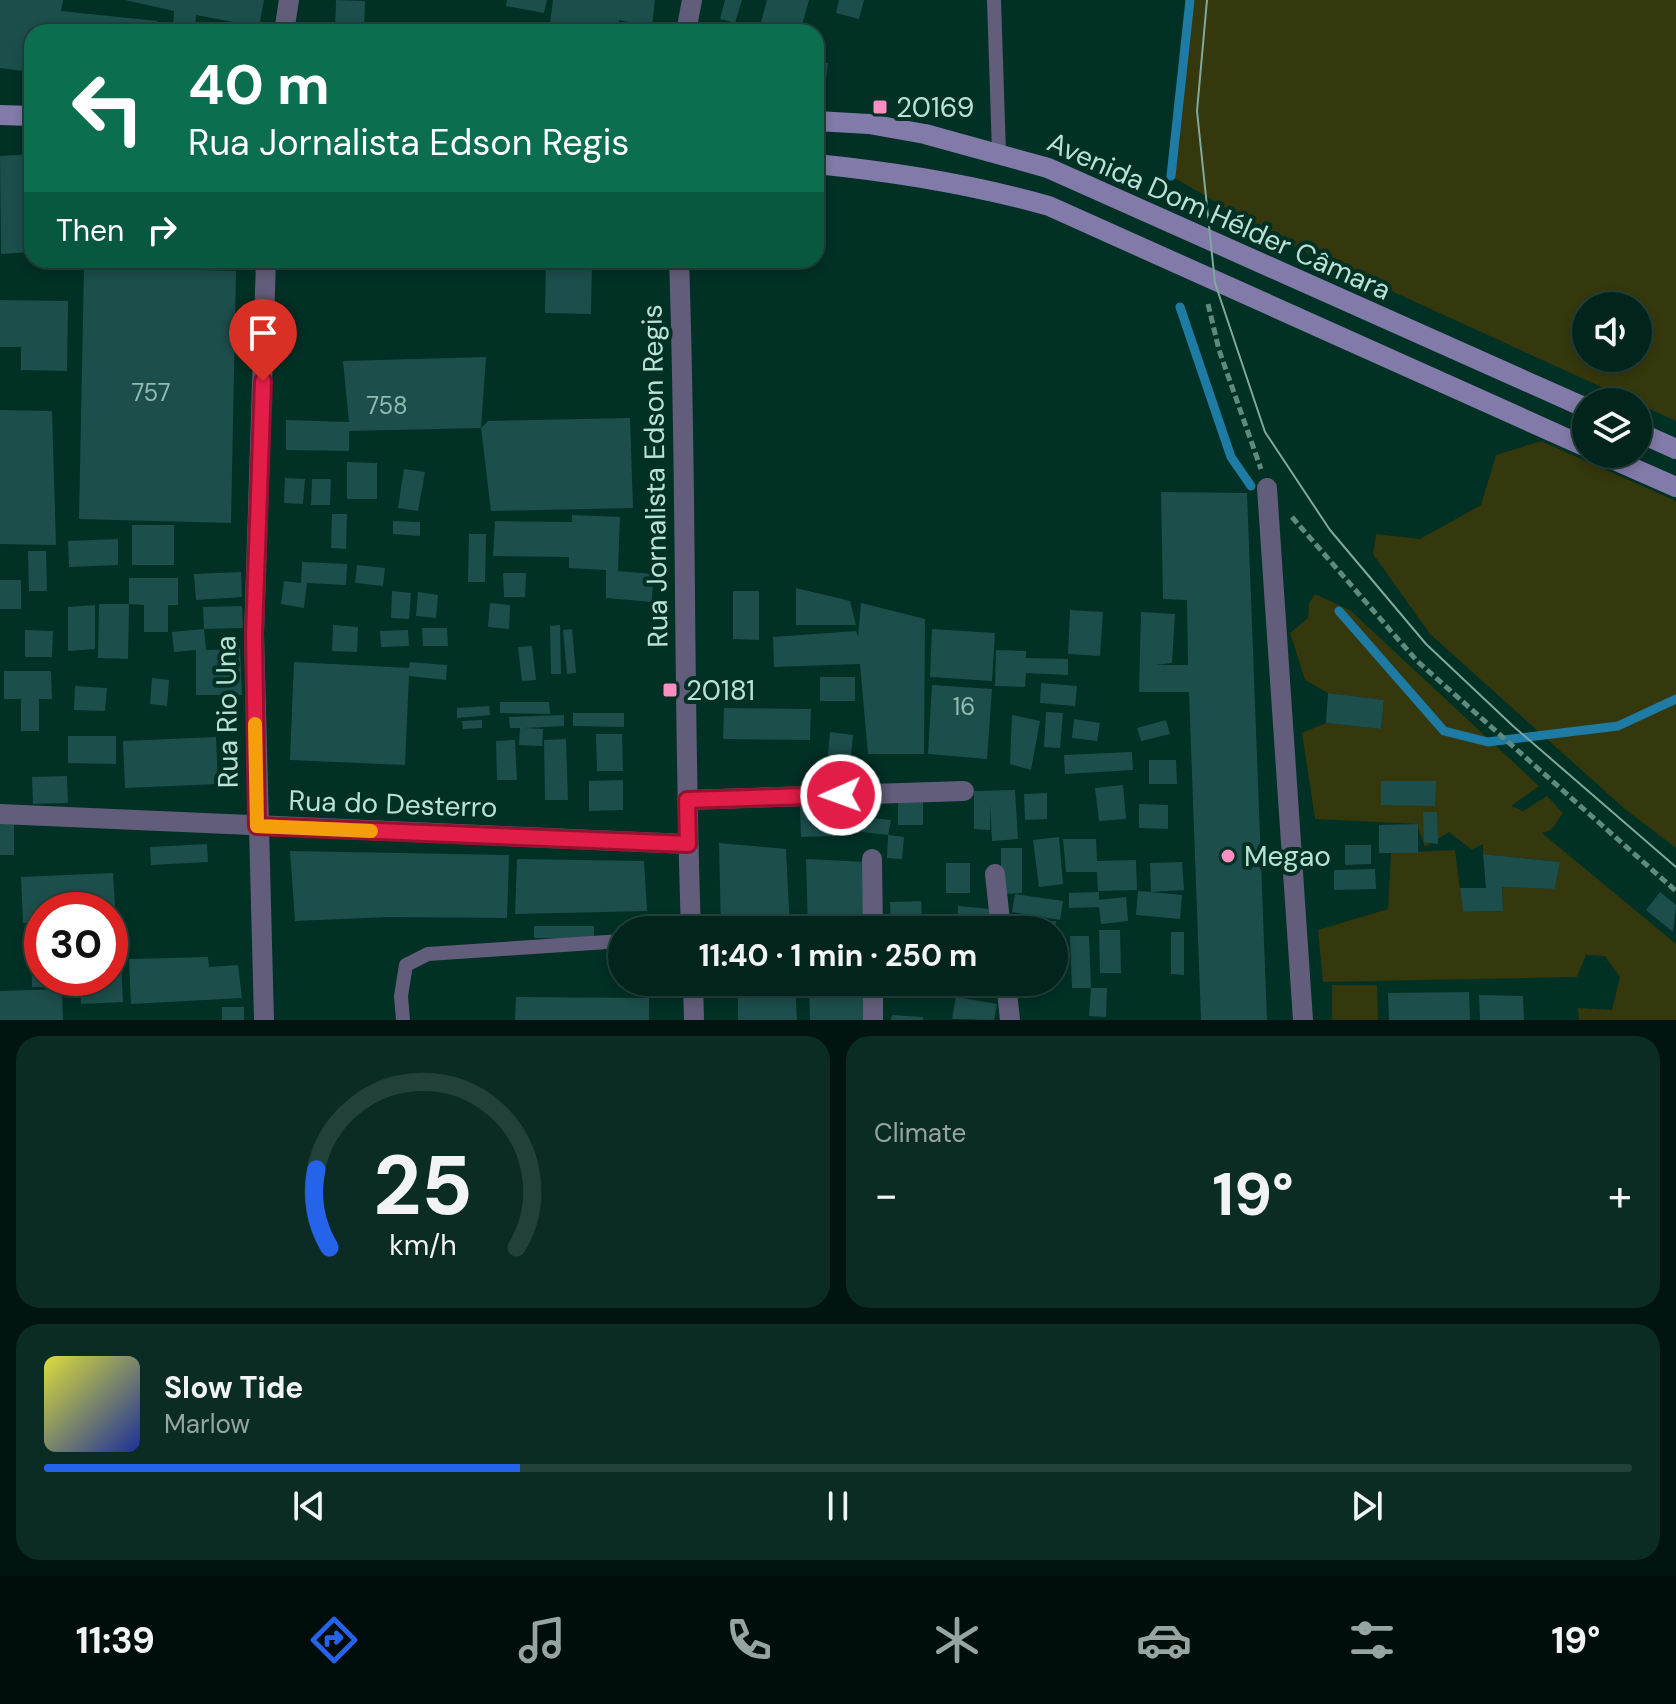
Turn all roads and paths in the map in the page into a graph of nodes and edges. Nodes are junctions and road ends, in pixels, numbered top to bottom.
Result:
1 (289, 0) edge
2 (692, 0) edge
3 (994, 0) edge
4 (285, 24) edge
5 (688, 24) edge
6 (0, 115) edge
7 (24, 116) edge
8 (824, 121) edge
9 (999, 153) junction
10 (824, 165) edge
11 (266, 268) edge
12 (679, 268) edge
13 (1200, 276) junction
14 (1572, 402) edge
15 (1652, 438) edge
16 (1572, 441) edge
17 (1676, 449) edge
18 (1633, 468) edge
19 (1676, 487) edge
20 (1267, 488) junction
21 (964, 791) dead end
22 (687, 800) junction
23 (0, 814) edge
24 (257, 826) junction
25 (688, 844) junction
26 (872, 859) dead end
27 (995, 874) dead end
28 (1675, 890) edge
29 (691, 916) edge
30 (873, 916) edge
31 (1000, 916) edge
32 (608, 942) edge
33 (693, 996) edge
34 (873, 996) edge
35 (1007, 996) edge
36 (264, 1020) edge
37 (403, 1020) edge
38 (694, 1020) edge
39 (873, 1020) edge
40 (1010, 1020) edge
41 (1303, 1020) edge

1 - 4 street
2 - 5 street
3 - 9 lane
6 - 7 main road
8 - 9 main road, Avenida Dom Hélder Câmara
9 - 14 main road, Avenida Dom Hélder Câmara
10 - 13 main road
11 - 24 street, Rua Rio Una
12 - 22 street, Rua Jornalista Edson Regis
13 - 16 main road
13 - 20 path
15 - 17 main road
18 - 19 main road
20 - 28 path
20 - 41 street
21 - 22 street
22 - 25 street, Rua Jornalista Edson Regis
23 - 24 street, Rua do Desterro
24 - 25 street, Rua do Desterro
24 - 36 street, Rua Rio Una
25 - 29 street, Rua Jornalista Edson Regis
26 - 30 street
27 - 31 street
32 - 37 lane
33 - 38 street
34 - 39 street
35 - 40 street

